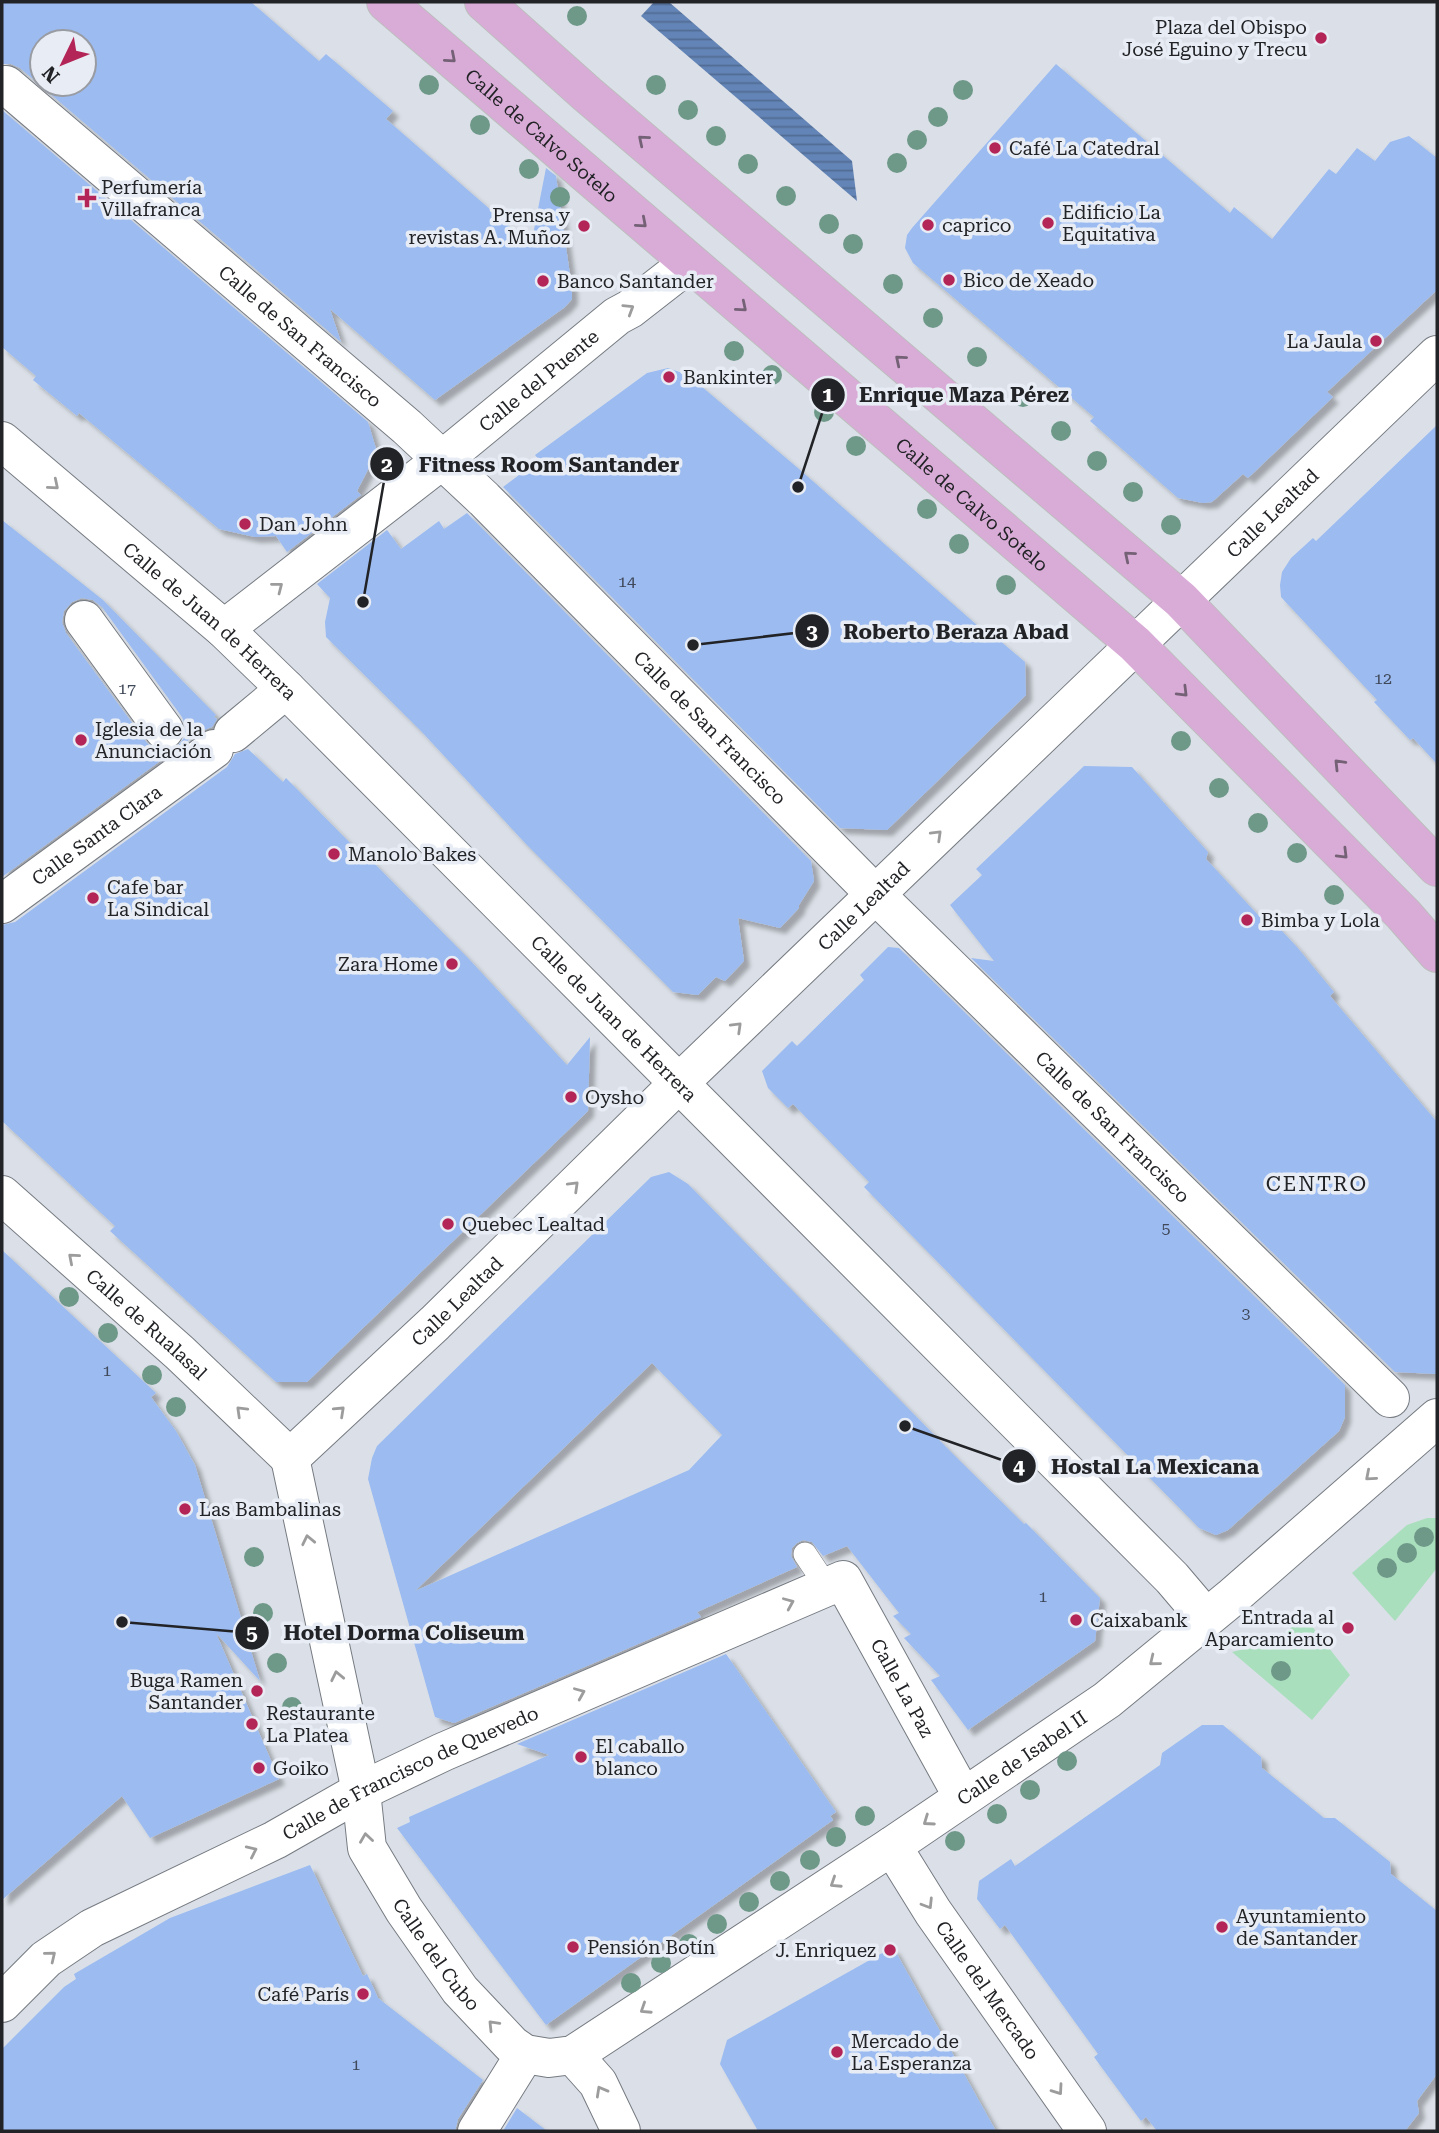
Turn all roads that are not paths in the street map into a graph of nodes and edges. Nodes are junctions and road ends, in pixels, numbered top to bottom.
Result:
1 (386, 2) edge
2 (495, 5) edge
3 (6, 85) dead end
4 (689, 263) junction
5 (1437, 355) edge
6 (2, 441) edge
7 (442, 460) junction
8 (1181, 600) junction
9 (83, 620) dead end
10 (224, 629) junction
11 (1135, 644) junction
12 (286, 689) junction
13 (196, 745) junction
14 (1437, 867) edge
15 (875, 894) junction
16 (2, 904) edge
17 (1437, 953) edge
18 (678, 1084) junction
19 (2, 1195) edge
20 (1390, 1398) dead end
21 (1437, 1418) edge
22 (290, 1458) junction
23 (805, 1554) dead end
24 (835, 1583) junction
25 (1206, 1618) junction
26 (361, 1791) junction
27 (963, 1797) junction
28 (892, 1846) junction
29 (2, 2003) edge
30 (525, 2053) junction
31 (573, 2055) junction
32 (477, 2131) edge
33 (621, 2131) edge
34 (1087, 2131) edge

1 -> 4 main road, Calle de Calvo Sotelo
8 -> 2 main road
3 - 7 street, Calle de San Francisco
7 -> 4 street, Calle del Puente
4 -> 11 main road, Calle de Calvo Sotelo
5 - 8 street, Calle Lealtad
6 -> 10 street, Calle de Juan de Herrera
10 -> 7 street, Calle del Puente
7 - 15 street, Calle de San Francisco
8 - 11 street, Calle Lealtad
14 -> 8 main road
9 - 13 street
10 - 12 street, Calle de Juan de Herrera
15 -> 11 street, Calle Lealtad
11 -> 17 main road, Calle de Calvo Sotelo
12 - 13 street, Calle Santa Clara
12 - 18 street, Calle de Juan de Herrera
13 - 16 street, Calle Santa Clara
18 -> 15 street, Calle Lealtad
15 - 20 street, Calle de San Francisco
22 -> 18 street, Calle Lealtad
18 - 25 street, Calle de Juan de Herrera
22 -> 19 street, Calle de Rualasal
21 -> 25 street, Calle de Isabel II
26 -> 22 street, Calle del Cubo
23 - 24 lane
26 -> 24 street, Calle de Francisco de Quevedo
24 - 27 street, Calle La Paz
25 -> 27 street, Calle de Isabel II
29 -> 26 street, Calle de Francisco de Quevedo
30 -> 26 street, Calle del Cubo
27 -> 28 street, Calle de Isabel II
28 -> 31 street, Calle de Isabel II
28 -> 34 street, Calle del Mercado
30 - 31 street
30 - 32 street
33 -> 31 street

